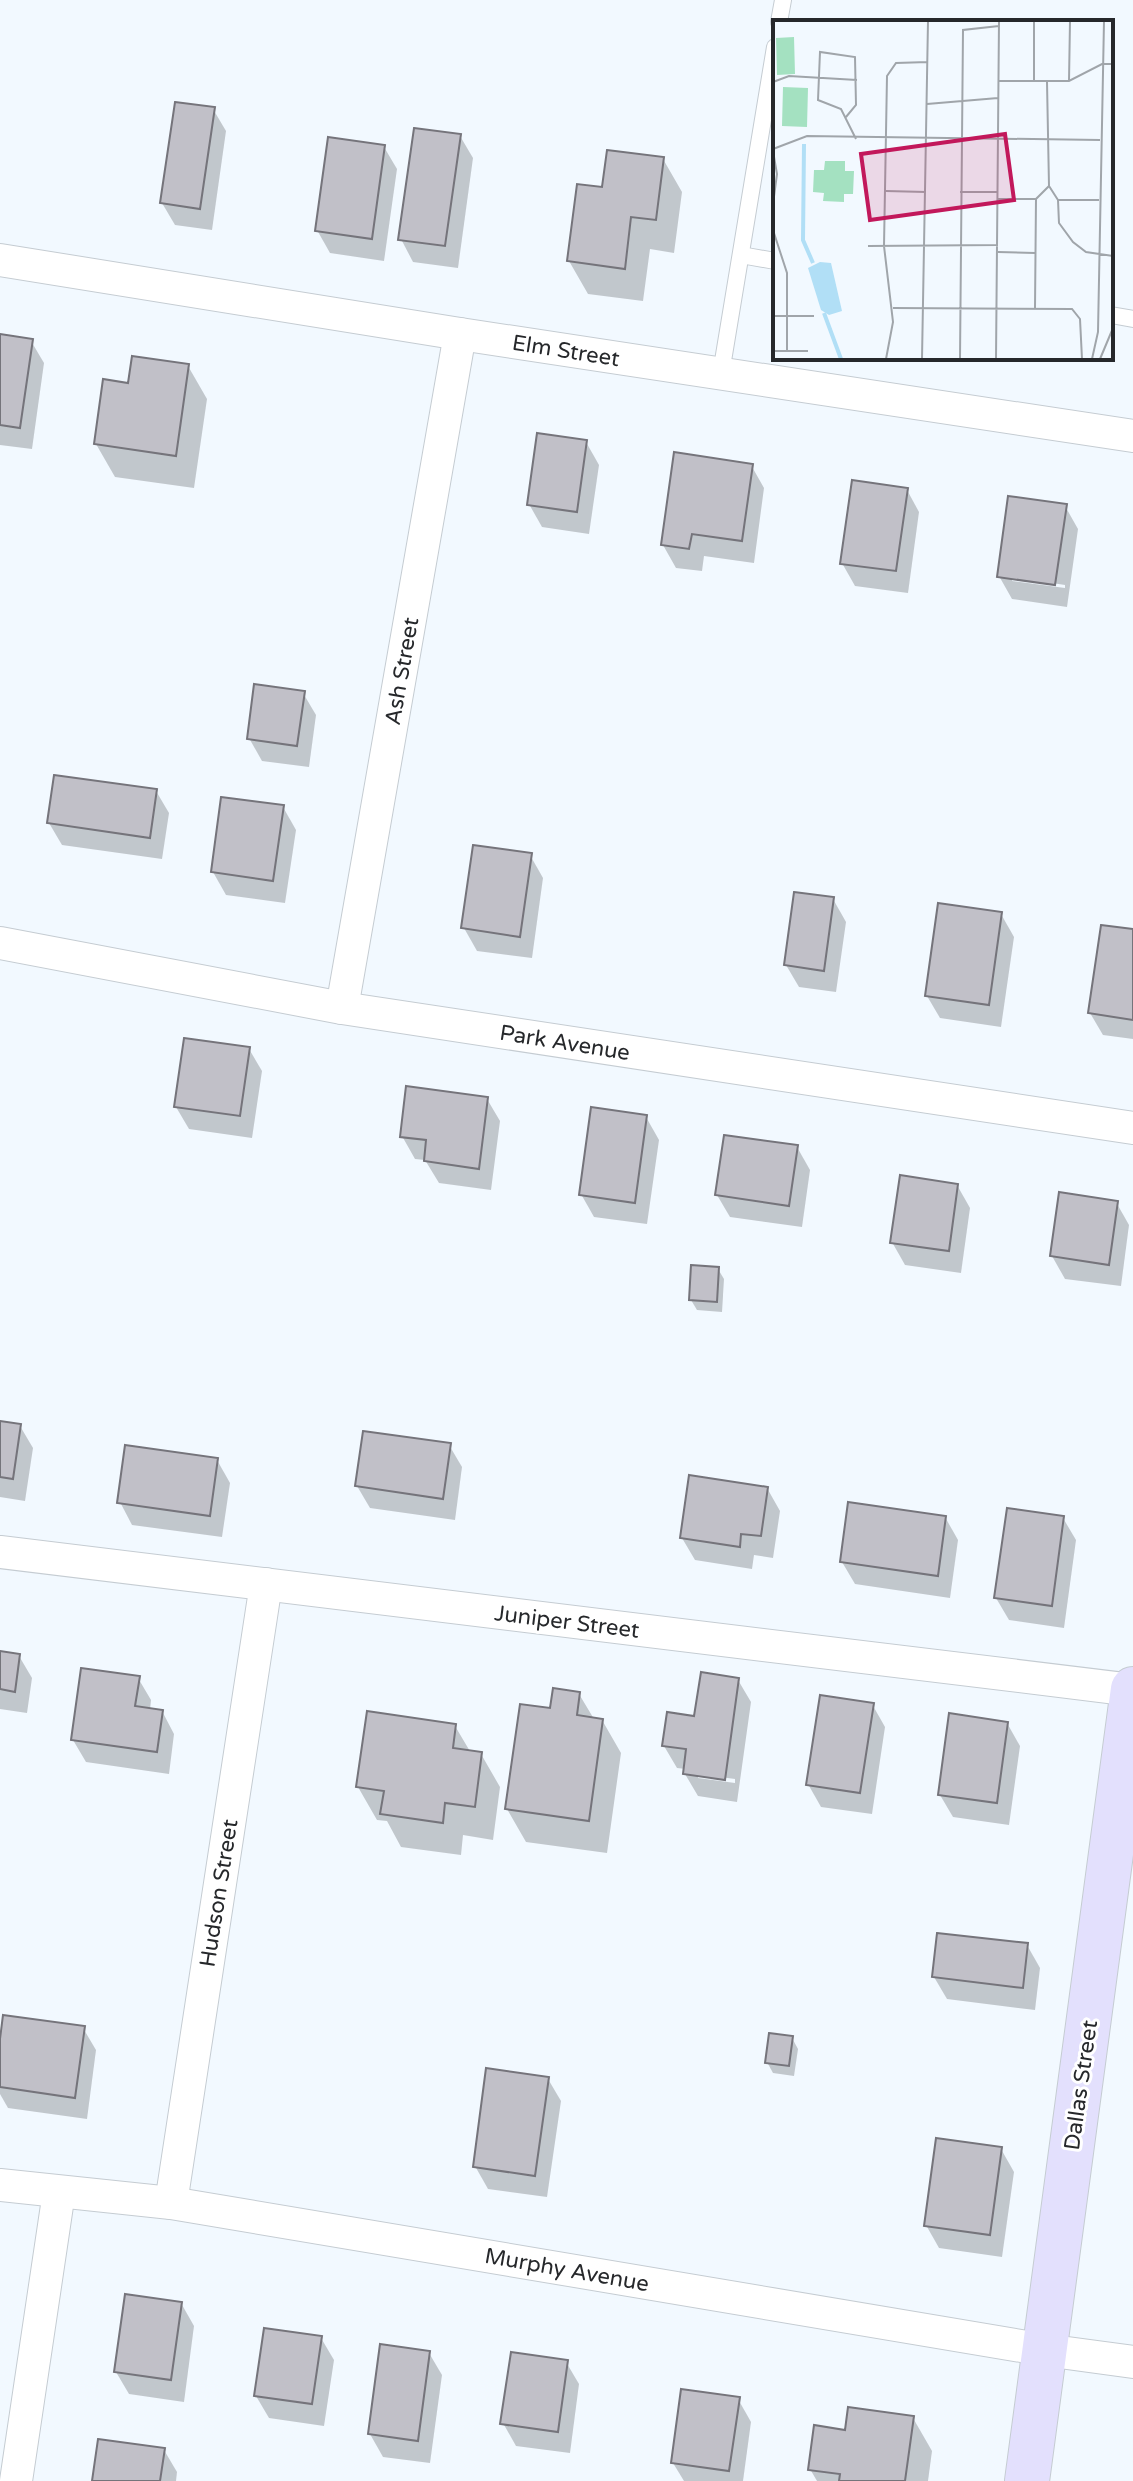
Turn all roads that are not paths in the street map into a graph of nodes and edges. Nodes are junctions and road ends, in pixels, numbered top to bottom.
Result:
1 (783, 0) edge
2 (779, 20) edge
3 (773, 59) edge
4 (741, 255) junction
5 (0, 260) edge
6 (773, 261) edge
7 (1113, 315) edge
8 (1133, 319) edge
9 (460, 334) junction
10 (721, 373) junction
11 (1133, 436) edge
12 (0, 943) edge
13 (342, 1008) junction
14 (1133, 1128) edge
15 (0, 1552) edge
16 (266, 1584) junction
17 (1133, 1690) edge
18 (0, 2185) edge
19 (59, 2192) junction
20 (171, 2203) junction
21 (1045, 2350) junction
22 (1133, 2362) edge
23 (16, 2481) edge
24 (1027, 2481) edge

1 - 2 lane
3 - 4 lane
4 - 6 lane
4 - 10 lane
5 - 9 street, Elm Street
7 - 8 lane
9 - 10 street, Elm Street
9 - 13 street, Ash Street
10 - 11 street, Elm Street
12 - 13 street, Park Avenue
13 - 14 street, Park Avenue
15 - 16 street, Juniper Street
16 - 17 street, Juniper Street
16 - 20 street, Hudson Street
17 - 21 street, Dallas Street
18 - 19 street, Murphy Avenue
19 - 20 street, Murphy Avenue
19 - 23 street
20 - 21 street, Murphy Avenue
21 - 22 street, Murphy Avenue
21 - 24 street, Dallas Street

